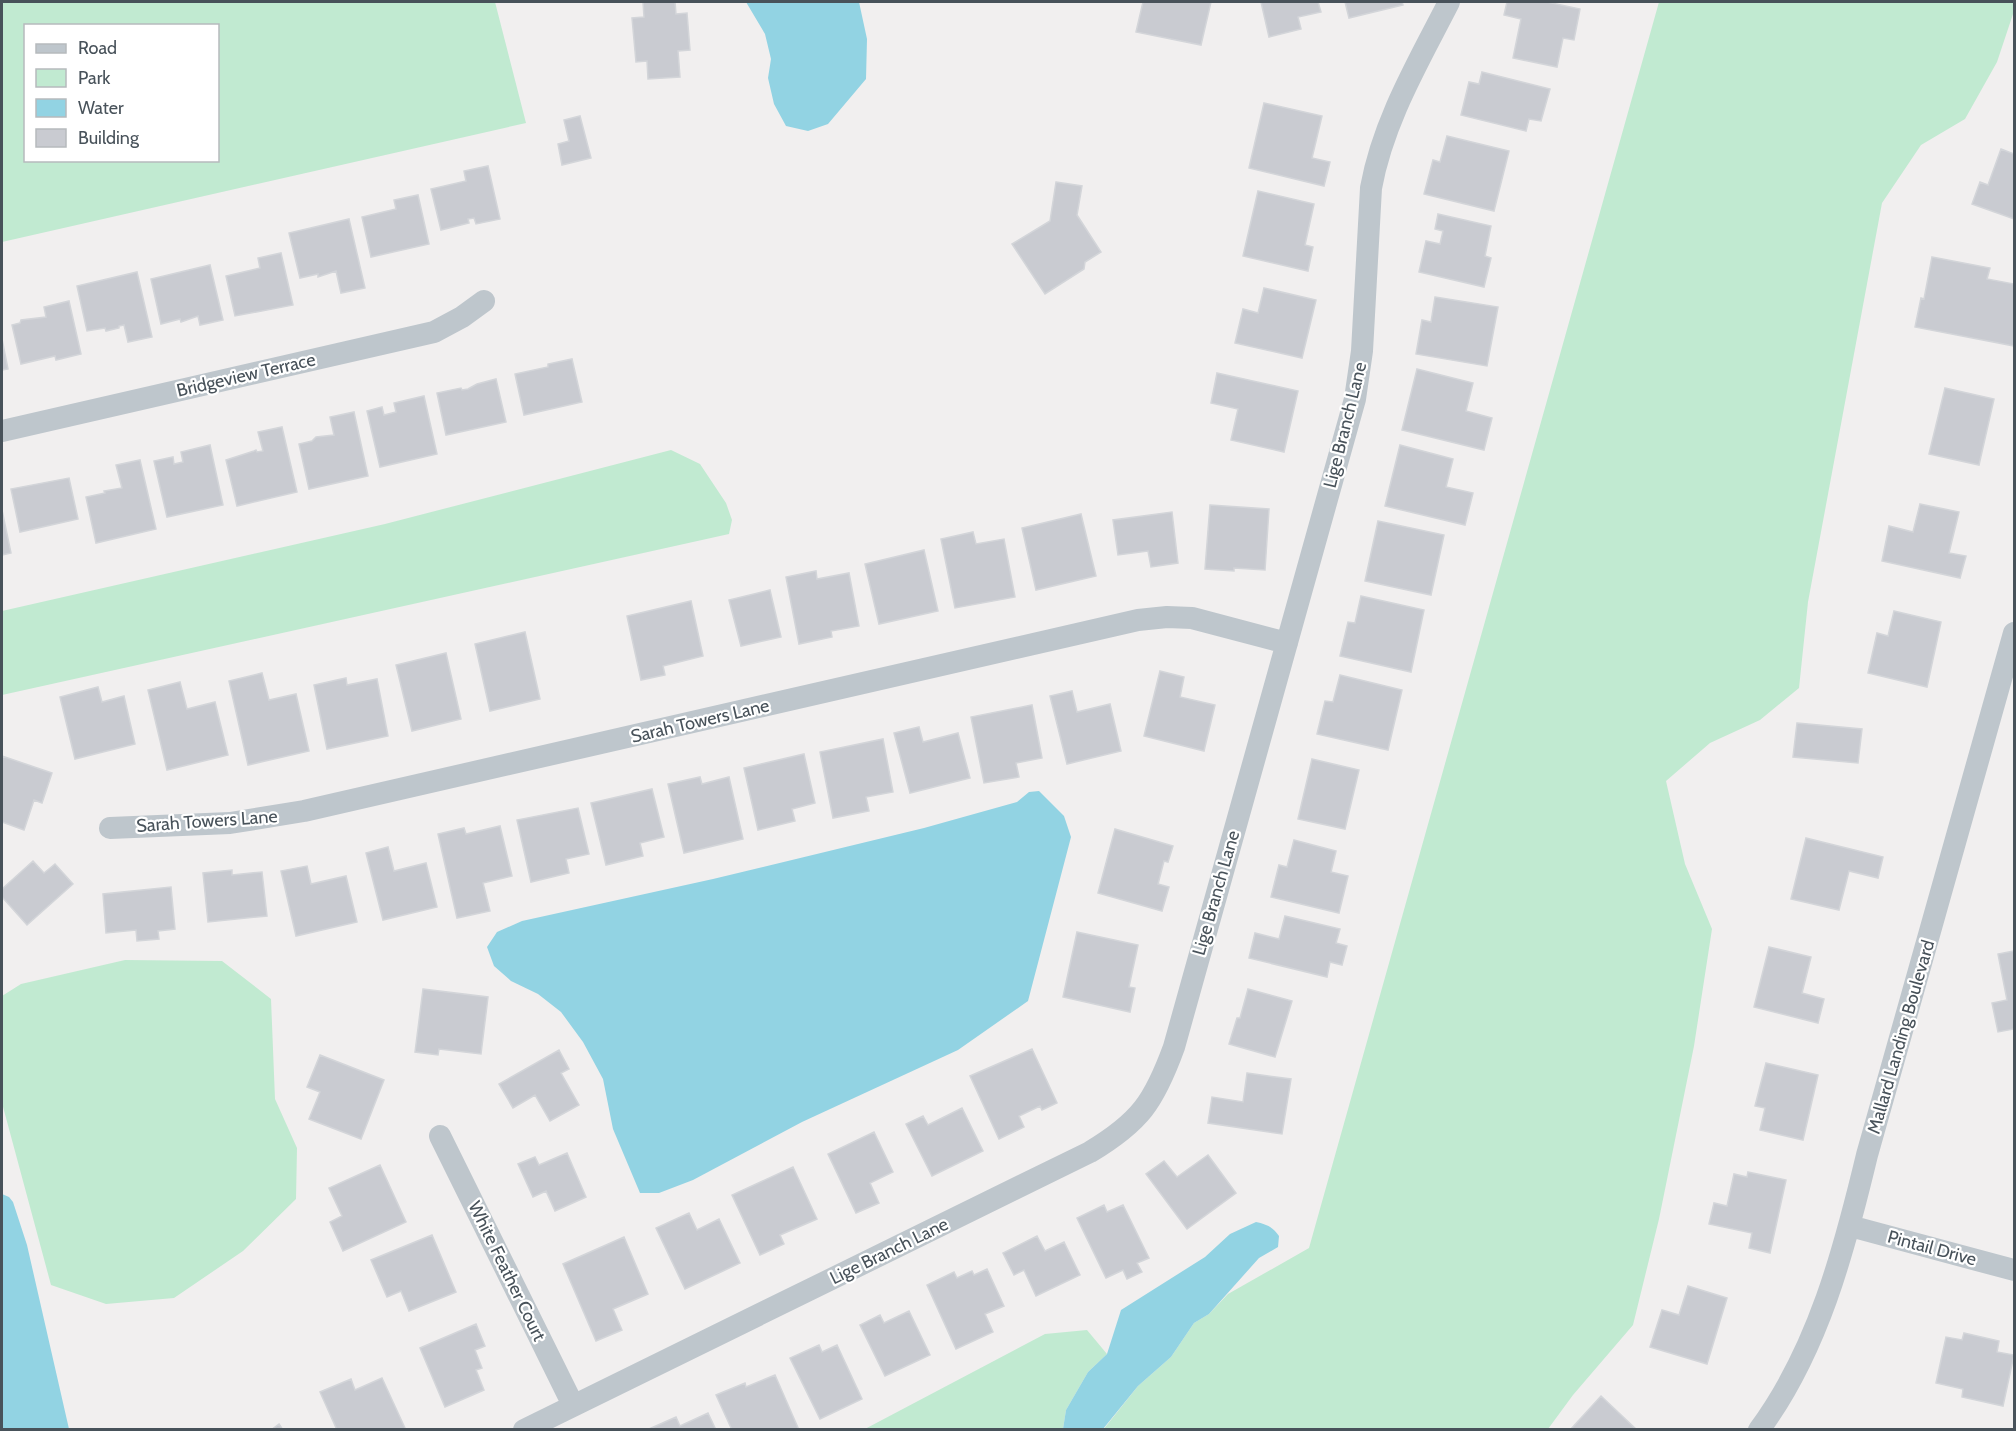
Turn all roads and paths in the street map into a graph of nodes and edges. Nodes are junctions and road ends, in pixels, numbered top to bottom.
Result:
1 (1449, 2) edge
2 (484, 301) dead end
3 (2, 431) edge
4 (2014, 633) edge
5 (1287, 643) junction
6 (110, 828) dead end
7 (440, 1136) dead end
8 (1850, 1226) junction
9 (2014, 1270) edge
10 (573, 1405) junction
11 (524, 1430) edge
12 (1759, 1430) edge

1 - 5 street, Lige Branch Lane
2 - 3 street, Bridgeview Terrace
4 - 8 street, Mallard Landing Boulevard
5 - 6 street, Sarah Towers Lane
5 - 10 street, Lige Branch Lane
7 - 10 street, White Feather Court
8 - 9 street, Pintail Drive
8 - 12 street, Mallard Landing Boulevard
10 - 11 street, Lige Branch Lane

